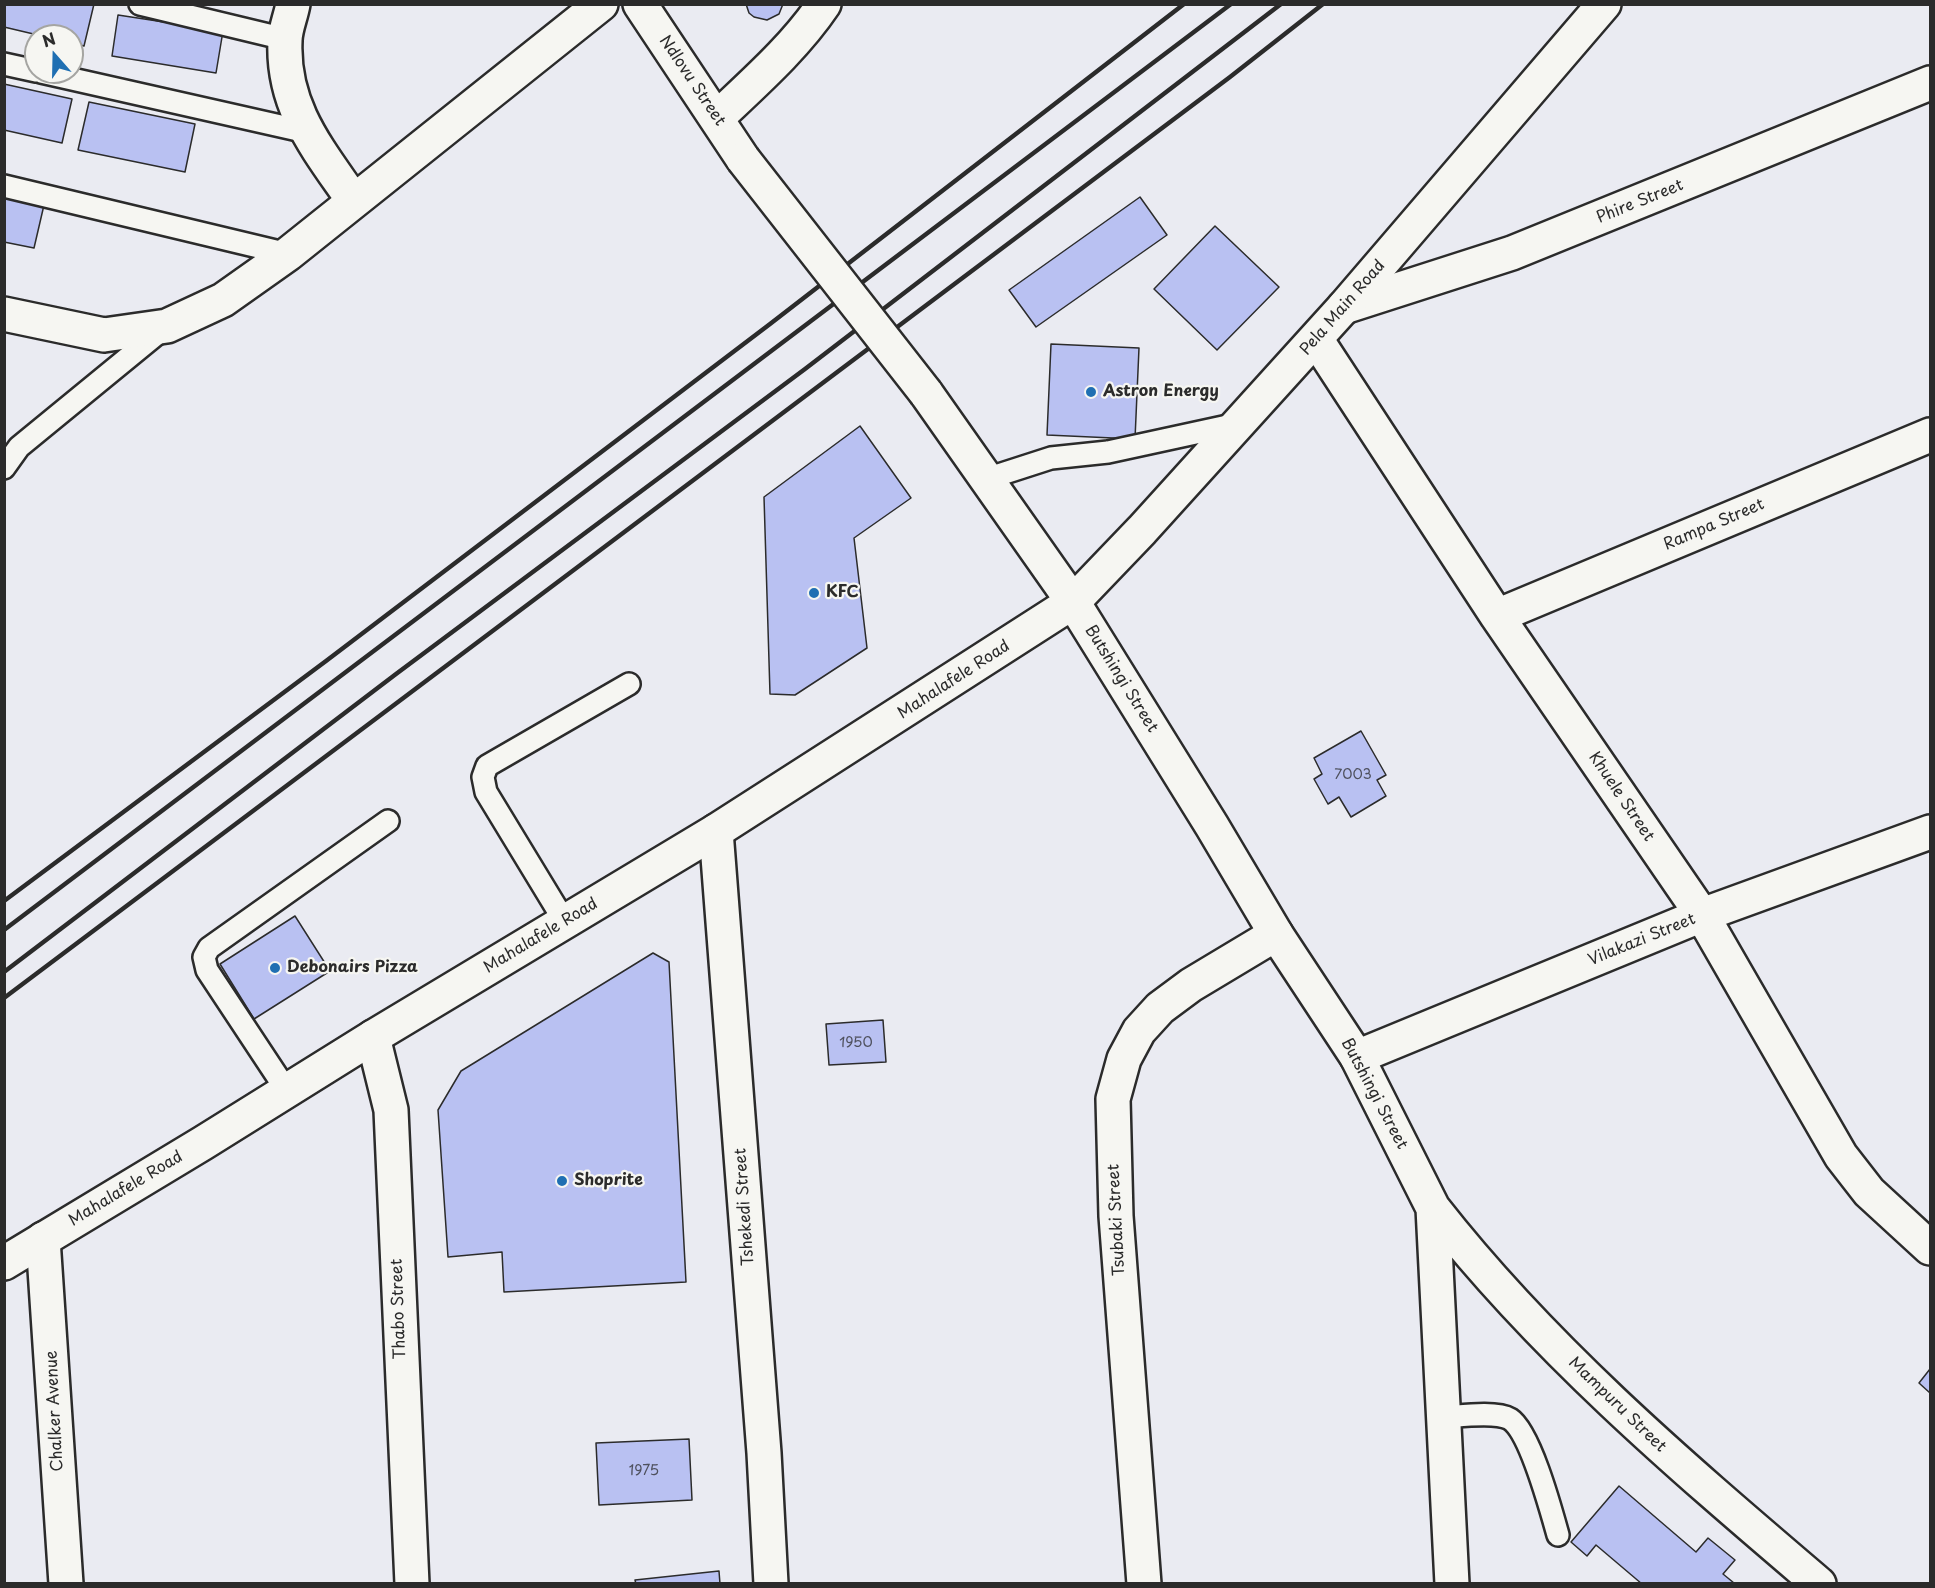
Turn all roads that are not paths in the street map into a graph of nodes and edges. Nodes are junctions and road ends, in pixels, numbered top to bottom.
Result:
1 (140, 4) edge
2 (293, 4) edge
3 (601, 4) edge
4 (640, 4) edge
5 (824, 4) edge
6 (1604, 4) edge
7 (285, 39) junction
8 (4, 64) edge
9 (24, 68) edge
10 (84, 82) edge
11 (1930, 83) edge
12 (717, 118) junction
13 (306, 132) junction
14 (4, 186) edge
15 (353, 200) junction
16 (288, 254) junction
17 (1344, 308) junction
18 (4, 314) edge
19 (167, 326) junction
20 (1316, 339) junction
21 (926, 393) joint
22 (1239, 423) junction
23 (1930, 435) edge
24 (12, 445) edge
25 (4, 468) edge
26 (986, 479) junction
27 (1073, 602) junction
28 (1497, 616) junction
29 (629, 684) dead end
30 (388, 821) dead end
31 (716, 831) junction
32 (1930, 832) edge
33 (1702, 915) junction
34 (565, 922) junction
35 (1276, 934) junction
36 (373, 1037) junction
37 (1358, 1057) junction
38 (287, 1091) junction
39 (1433, 1208) junction
40 (43, 1239) junction
41 (1930, 1248) edge
42 (4, 1263) edge
43 (1445, 1417) junction
44 (1558, 1535) dead end
45 (66, 1584) edge
46 (412, 1584) edge
47 (771, 1584) edge
48 (1144, 1584) edge
49 (1452, 1584) edge
50 (1819, 1584) edge

1 - 7 lane
2 - 7 street
3 - 15 street
4 - 12 street, Ndlovu Street
5 - 12 street
6 - 17 street, Pela Main Road
7 - 13 street
8 - 9 lane
10 - 13 lane
11 - 17 street, Phire Street
12 - 21 street, Ndlovu Street, bridge
13 - 15 street
14 - 16 lane
15 - 16 street
16 - 19 street
17 - 20 street, Pela Main Road
18 - 19 street
19 - 24 lane
20 - 22 street, Pela Main Road
20 - 28 street, Khuele Street
21 - 26 street, Butshingi Street
22 - 26 lane
22 - 27 street, Pela Main Road
23 - 28 street, Rampa Street
24 - 25 lane
26 - 27 street, Butshingi Street
27 - 31 street, Mahalafele Road
27 - 35 street, Butshingi Street
28 - 33 street, Khuele Street
29 - 34 lane
30 - 38 lane
31 - 34 street, Mahalafele Road
31 - 47 street, Tshekedi Street
32 - 33 street, Vilakazi Street
33 - 37 street, Vilakazi Street
33 - 41 street, Khuele Street
34 - 36 street, Mahalafele Road
35 - 37 street, Butshingi Street
35 - 48 street, Tsubaki Street
36 - 38 street, Mahalafele Road
36 - 46 street, Thabo Street
37 - 39 street, Butshingi Street
38 - 40 street, Mahalafele Road
39 - 43 street, Butshingi Street
39 - 50 street, Mampuru Street
40 - 42 street, Mahalafele Road
40 - 45 street, Chalker Avenue
43 - 44 lane
43 - 49 street, Butshingi Street

